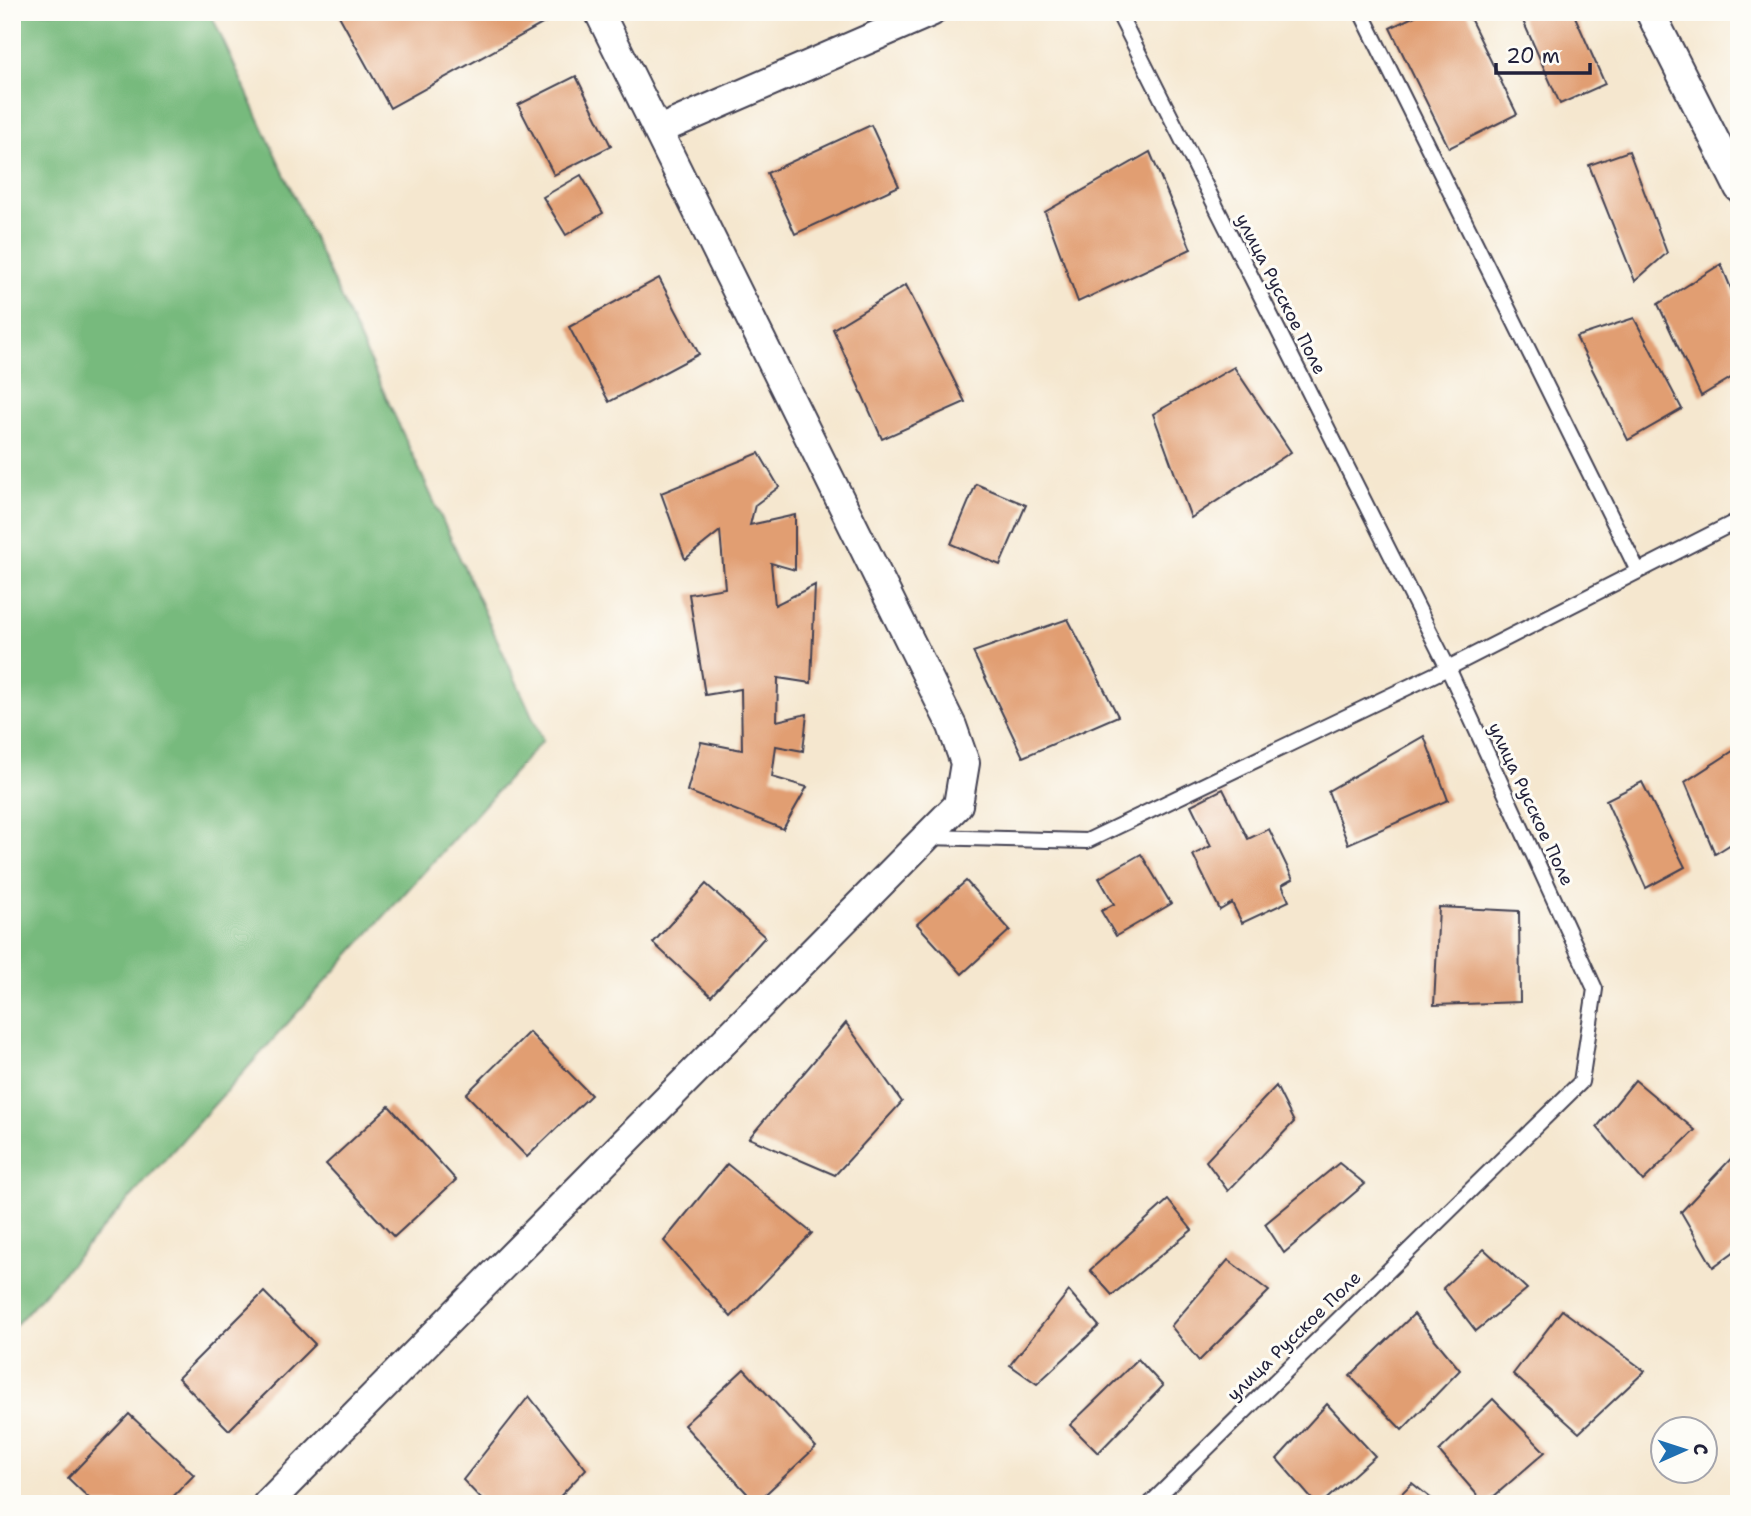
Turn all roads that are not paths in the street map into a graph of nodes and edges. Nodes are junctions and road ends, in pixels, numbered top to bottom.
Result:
1 (599, 12) edge
2 (931, 12) edge
3 (1118, 12) edge
4 (1650, 12) edge
5 (1363, 16) dead end
6 (659, 130) junction
7 (1739, 188) edge
8 (1739, 520) edge
9 (1638, 571) junction
10 (1448, 668) junction
11 (926, 837) junction
12 (267, 1504) edge
13 (1150, 1504) edge

1 - 6 street
2 - 6 street
3 - 10 lane, улица Русское Поле
4 - 7 street
5 - 9 lane
6 - 11 street
8 - 9 lane
9 - 10 lane
10 - 11 lane
10 - 13 lane, улица Русское Поле
11 - 12 street

